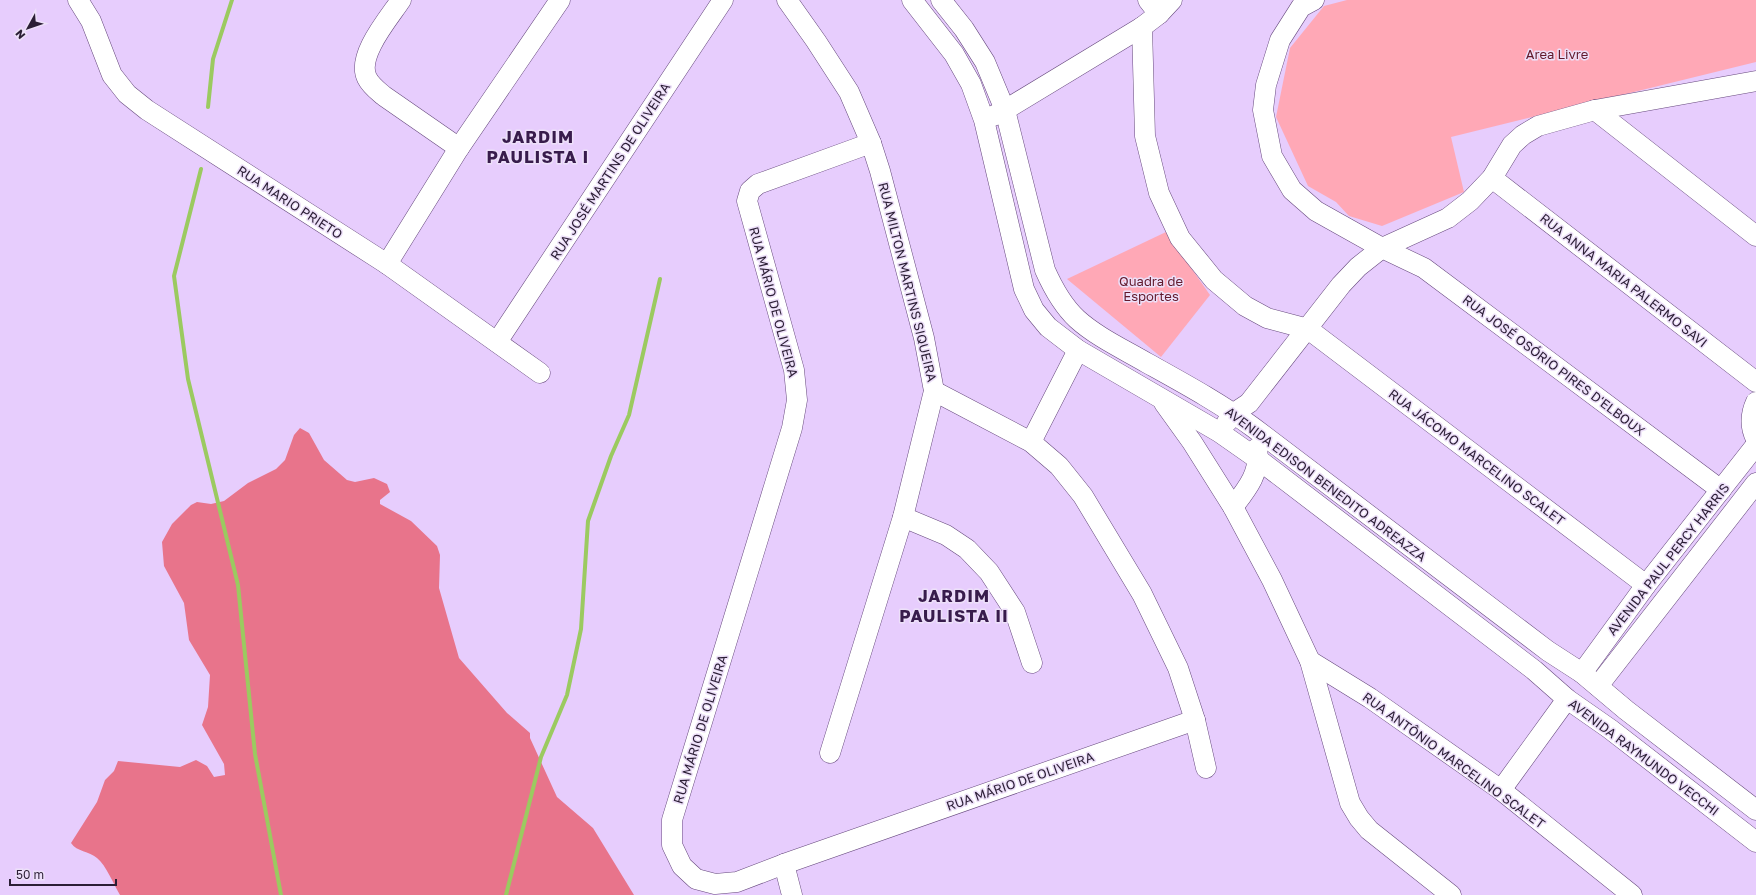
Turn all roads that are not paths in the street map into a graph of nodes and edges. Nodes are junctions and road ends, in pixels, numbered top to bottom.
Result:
1 (78, 0) edge
2 (401, 0) edge
3 (560, 0) edge
4 (723, 0) edge
5 (787, 0) edge
6 (912, 0) edge
7 (941, 0) edge
8 (1303, 2) edge
9 (1160, 5) edge
10 (1142, 27) junction
11 (1754, 83) edge
12 (1005, 110) junction
13 (1595, 110) junction
14 (984, 120) junction
15 (870, 143) junction
16 (458, 148) junction
17 (1492, 178) junction
18 (1756, 236) edge
19 (1382, 248) junction
20 (387, 264) junction
21 (1308, 329) junction
22 (497, 342) junction
23 (1078, 350) junction
24 (540, 373) dead end
25 (1756, 382) edge
26 (934, 391) junction
27 (1160, 397) junction
28 (1756, 402) edge
29 (1242, 408) junction
30 (1254, 428) junction
31 (1219, 432) junction
32 (1756, 439) edge
33 (1031, 442) junction
34 (1756, 446) edge
35 (1259, 460) junction
36 (1756, 483) edge
37 (1721, 490) junction
38 (1233, 507) junction
39 (903, 517) junction
40 (1646, 585) junction
41 (1548, 651) junction
42 (1310, 661) junction
43 (1032, 663) dead end
44 (1534, 670) junction
45 (1582, 673) junction
46 (1598, 686) junction
47 (1568, 699) junction
48 (1626, 710) junction
49 (1195, 720) junction
50 (1610, 729) junction
51 (830, 753) dead end
52 (1206, 768) dead end
53 (1501, 790) junction
54 (1756, 810) edge
55 (1756, 842) edge
56 (784, 864) junction
57 (792, 895) edge
58 (1451, 895) edge
59 (1632, 895) edge

1 - 20 street, RUA MARIO PRIETO
2 - 16 street
3 - 16 street
4 - 22 street, RUA JOSÉ MARTINS DE OLIVEIRA
5 - 15 street, RUA MILTON MARTINS SIQUEIRA
6 - 14 street, AVENIDA EDISON BENEDITO ADREAZZA
7 - 12 street, AVENIDA EDISON BENEDITO ADREAZZA
8 - 19 street, RUA JOSÉ OSÓRIO PIRES D'ELBOUX
9 - 10 street
10 - 12 street
10 - 21 street
11 - 13 street
12 - 14 street
12 - 29 street, AVENIDA EDISON BENEDITO ADREAZZA
13 - 17 street
13 - 18 street
14 - 23 street, AVENIDA EDISON BENEDITO ADREAZZA
15 - 26 street, RUA MILTON MARTINS SIQUEIRA
15 - 56 street, RUA MÁRIO DE OLIVEIRA
16 - 20 street
17 - 19 street
17 - 25 street, RUA ANNA MARIA PALERMO SAVI
19 - 21 street
19 - 37 street, RUA JOSÉ OSÓRIO PIRES D'ELBOUX
20 - 22 street, RUA MARIO PRIETO
21 - 29 street
21 - 40 street, RUA JÁCOMO MARCELINO SCALET
22 - 24 street, RUA MARIO PRIETO
23 - 27 street, AVENIDA EDISON BENEDITO ADREAZZA
23 - 33 street
26 - 33 street, RUA MILTON MARTINS SIQUEIRA
26 - 39 street
27 - 31 street, AVENIDA EDISON BENEDITO ADREAZZA
27 - 38 street
28 - 32 street
29 - 30 street
29 - 31 street
30 - 35 street
30 - 41 street, AVENIDA EDISON BENEDITO ADREAZZA
31 - 35 street, AVENIDA EDISON BENEDITO ADREAZZA
33 - 49 street, RUA MILTON MARTINS SIQUEIRA
34 - 37 street, AVENIDA PAUL PERCY HARRIS
35 - 38 street
35 - 44 street, AVENIDA EDISON BENEDITO ADREAZZA
36 - 46 street, AVENIDA PAUL PERCY HARRIS
37 - 40 street, AVENIDA PAUL PERCY HARRIS
38 - 42 street
39 - 43 street
39 - 51 street
40 - 45 street, AVENIDA PAUL PERCY HARRIS
41 - 44 street
41 - 45 street, AVENIDA EDISON BENEDITO ADREAZZA
42 - 53 street, RUA ANTÔNIO MARCELINO SCALET
42 - 58 street
44 - 47 street, AVENIDA RAYMUNDO VECCHI
45 - 46 street, AVENIDA EDISON BENEDITO ADREAZZA
46 - 48 street, AVENIDA RAYMUNDO VECCHI
47 - 50 street, AVENIDA RAYMUNDO VECCHI
47 - 53 street
48 - 50 street
48 - 54 street, AVENIDA RAYMUNDO VECCHI
49 - 52 street, RUA MILTON MARTINS SIQUEIRA
49 - 56 street, RUA MÁRIO DE OLIVEIRA
50 - 55 street, AVENIDA RAYMUNDO VECCHI
53 - 59 street, RUA ANTÔNIO MARCELINO SCALET
56 - 57 street

